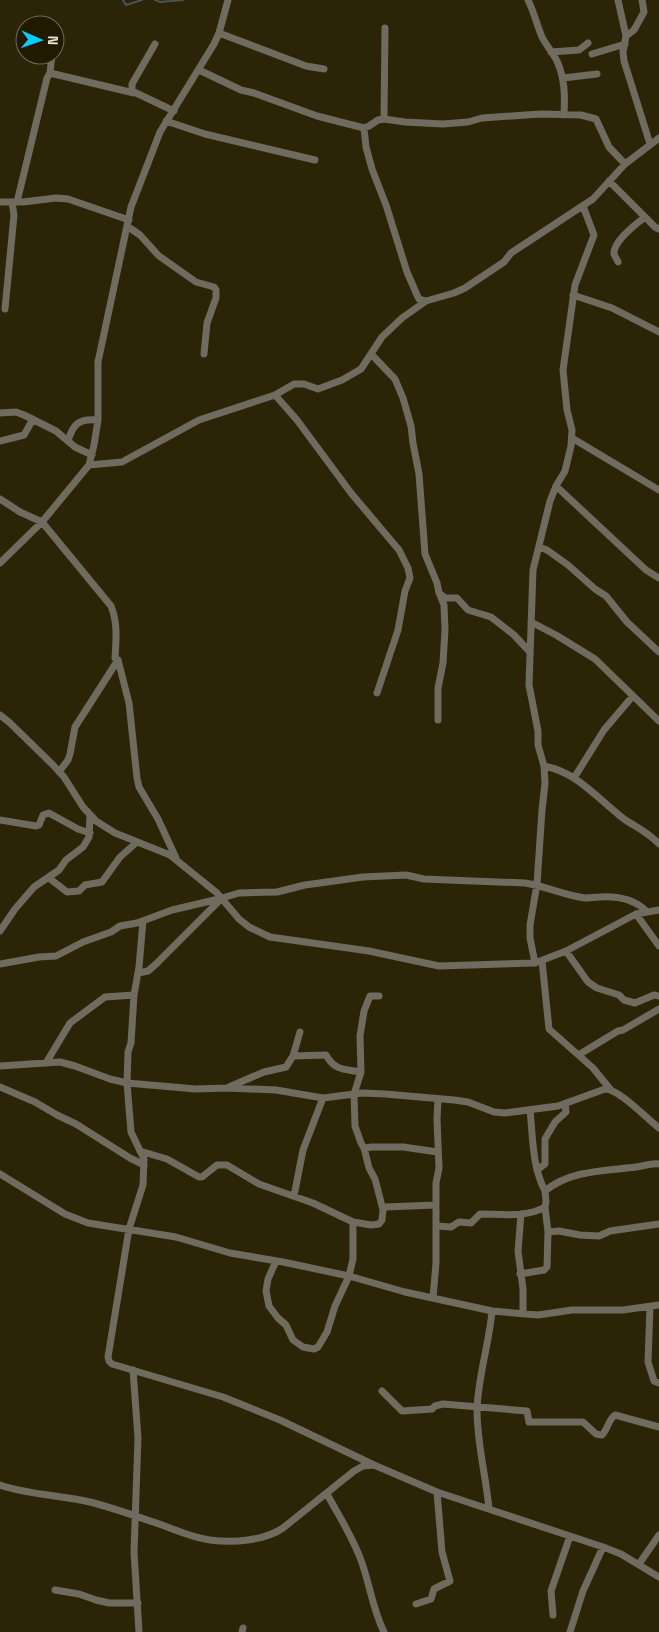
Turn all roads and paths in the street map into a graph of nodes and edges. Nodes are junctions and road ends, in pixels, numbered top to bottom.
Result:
1 (228, 0) edge
2 (528, 0) edge
3 (620, 0) edge
4 (642, 0) edge
5 (385, 28) dead end
6 (219, 33) junction
7 (625, 40) junction
8 (588, 43) dead end
9 (155, 44) dead end
10 (552, 52) junction
11 (592, 54) dead end
12 (51, 65) edge
13 (199, 70) junction
14 (324, 70) dead end
15 (50, 73) junction
16 (597, 74) dead end
17 (563, 78) junction
18 (134, 93) junction
19 (174, 111) junction
20 (564, 115) junction
21 (384, 119) junction
22 (166, 121) junction
23 (364, 128) junction
24 (659, 138) edge
25 (650, 144) junction
26 (315, 160) dead end
27 (625, 164) junction
28 (609, 181) junction
29 (0, 202) edge
30 (15, 202) junction
31 (583, 206) junction
32 (645, 217) junction
33 (128, 223) junction
34 (659, 229) edge
35 (618, 262) dead end
36 (574, 295) junction
37 (426, 301) junction
38 (5, 309) dead end
39 (659, 332) edge
40 (204, 354) dead end
41 (371, 354) junction
42 (275, 395) junction
43 (0, 412) edge
44 (34, 419) junction
45 (98, 420) junction
46 (572, 438) junction
47 (0, 441) edge
48 (68, 441) junction
49 (92, 455) junction
50 (89, 465) junction
51 (556, 486) junction
52 (659, 490) edge
53 (0, 499) edge
54 (42, 522) junction
55 (539, 547) junction
56 (0, 563) edge
57 (659, 578) edge
58 (439, 593) junction
59 (530, 622) junction
60 (529, 651) junction
61 (659, 652) edge
62 (118, 660) junction
63 (377, 693) dead end
64 (632, 696) junction
65 (0, 716) edge
66 (438, 720) dead end
67 (659, 721) edge
68 (544, 766) junction
69 (60, 772) junction
70 (574, 778) junction
71 (90, 815) junction
72 (0, 820) edge
73 (90, 833) junction
74 (137, 842) junction
75 (659, 844) edge
76 (177, 860) junction
77 (49, 878) junction
78 (537, 884) junction
79 (222, 898) junction
80 (659, 910) edge
81 (646, 911) junction
82 (636, 914) junction
83 (142, 921) junction
84 (0, 932) edge
85 (659, 946) edge
86 (566, 951) junction
87 (538, 962) junction
88 (0, 964) edge
89 (138, 973) junction
90 (134, 995) junction
91 (379, 996) dead end
92 (659, 996) edge
93 (659, 1009) edge
94 (300, 1032) dead end
95 (580, 1054) junction
96 (293, 1056) junction
97 (46, 1062) junction
98 (0, 1066) edge
99 (361, 1072) junction
100 (127, 1083) junction
101 (0, 1087) edge
102 (227, 1088) junction
103 (610, 1089) junction
104 (354, 1094) junction
105 (323, 1098) junction
106 (438, 1099) junction
107 (565, 1104) junction
108 (530, 1110) junction
109 (659, 1128) edge
110 (364, 1148) junction
111 (140, 1151) junction
112 (438, 1152) junction
113 (659, 1164) edge
114 (144, 1165) junction
115 (537, 1170) junction
116 (0, 1174) edge
117 (545, 1191) junction
118 (294, 1196) junction
119 (436, 1206) junction
120 (545, 1207) junction
121 (383, 1210) junction
122 (520, 1214) junction
123 (353, 1222) junction
124 (659, 1224) edge
125 (436, 1226) junction
126 (129, 1229) junction
127 (548, 1232) junction
128 (276, 1261) junction
129 (520, 1274) junction
130 (349, 1276) junction
131 (433, 1298) junction
132 (659, 1305) edge
133 (650, 1307) junction
134 (492, 1311) junction
135 (523, 1314) junction
136 (133, 1370) junction
137 (659, 1383) edge
138 (382, 1391) dead end
139 (477, 1408) junction
140 (659, 1427) edge
141 (374, 1465) junction
142 (0, 1485) edge
143 (437, 1492) junction
144 (327, 1494) junction
145 (490, 1509) junction
146 (134, 1515) junction
147 (659, 1535) edge
148 (570, 1536) junction
149 (603, 1547) junction
150 (639, 1564) junction
151 (659, 1576) edge
152 (55, 1590) dead end
153 (138, 1602) junction
154 (416, 1604) dead end
155 (553, 1615) dead end
156 (139, 1632) edge
157 (384, 1632) edge
158 (570, 1632) edge

1 - 6 street
2 - 10 street
3 - 7 street
4 - 7 street
5 - 21 street
6 - 13 street
6 - 14 street
7 - 11 street
7 - 25 street
8 - 10 street
9 - 18 street
10 - 17 street
12 - 15 street
13 - 19 street
13 - 23 street
15 - 18 street
15 - 30 street
16 - 17 street
17 - 20 street
18 - 19 street
19 - 22 street
20 - 21 street
20 - 27 street
21 - 23 street
22 - 26 street
22 - 33 street
23 - 37 street
24 - 25 street
25 - 27 street
27 - 28 street
28 - 31 street
28 - 32 street
29 - 30 street
30 - 33 street
30 - 38 street
31 - 36 street
31 - 37 street
32 - 34 street
32 - 35 street
33 - 40 street
33 - 45 street
36 - 39 street
36 - 46 street
37 - 41 street
41 - 42 street
41 - 58 street
42 - 50 street
42 - 63 street
43 - 44 street
44 - 47 street
44 - 48 street
45 - 48 street
45 - 49 street
46 - 51 street
46 - 52 street
48 - 49 street
49 - 50 street
50 - 54 street
51 - 55 street
51 - 57 street
53 - 54 street
54 - 56 street
54 - 62 street
55 - 59 street
55 - 61 street
58 - 60 street
58 - 66 street
59 - 60 street
59 - 64 street
60 - 68 street
62 - 69 street
62 - 76 street
64 - 67 street
64 - 70 street
65 - 69 street
68 - 70 street
68 - 78 street
69 - 71 street
70 - 75 street
71 - 73 street
71 - 74 street
72 - 73 street
73 - 77 street
74 - 76 street
74 - 77 street
76 - 79 street
77 - 84 street
78 - 79 street
78 - 81 street
78 - 87 street
79 - 83 street
79 - 87 street
79 - 89 street
80 - 81 street
81 - 82 street
82 - 85 street
82 - 86 street
83 - 88 street
83 - 89 street
86 - 87 street
86 - 92 street
87 - 95 street
89 - 90 street
90 - 97 street
90 - 100 street
91 - 99 street
93 - 95 street
94 - 96 street
95 - 103 street
96 - 99 street
96 - 102 street
97 - 98 street
97 - 100 street
99 - 104 street
100 - 102 street
100 - 111 street
101 - 114 street
102 - 105 street
103 - 107 street
103 - 109 street
104 - 105 street
104 - 106 street
104 - 110 street
105 - 118 street
106 - 108 street
106 - 112 street
107 - 108 street
107 - 115 street
108 - 115 street
110 - 112 street
110 - 121 street
111 - 114 street
111 - 118 street
112 - 119 street
113 - 117 street
114 - 126 street
115 - 117 street
116 - 126 street
117 - 120 street
118 - 123 street
119 - 121 street
119 - 125 street
120 - 122 street
120 - 127 street
121 - 123 street
122 - 125 street
122 - 129 street
123 - 130 street
124 - 127 street
125 - 131 street
126 - 128 street
126 - 136 street
127 - 129 street
128 - 130 street
128 - 130 street
129 - 135 street
130 - 131 street
131 - 134 street
132 - 133 street
133 - 135 street
133 - 137 street
134 - 135 street
134 - 139 street
136 - 141 street
136 - 146 street
138 - 139 street
139 - 140 street
139 - 145 street
141 - 143 street
141 - 144 street
142 - 146 street
143 - 145 street
143 - 154 street
144 - 146 street
144 - 157 street
145 - 148 street
146 - 153 street
147 - 150 street
148 - 149 street
148 - 155 street
149 - 150 street
149 - 158 street
150 - 151 street
152 - 153 street
153 - 156 street

